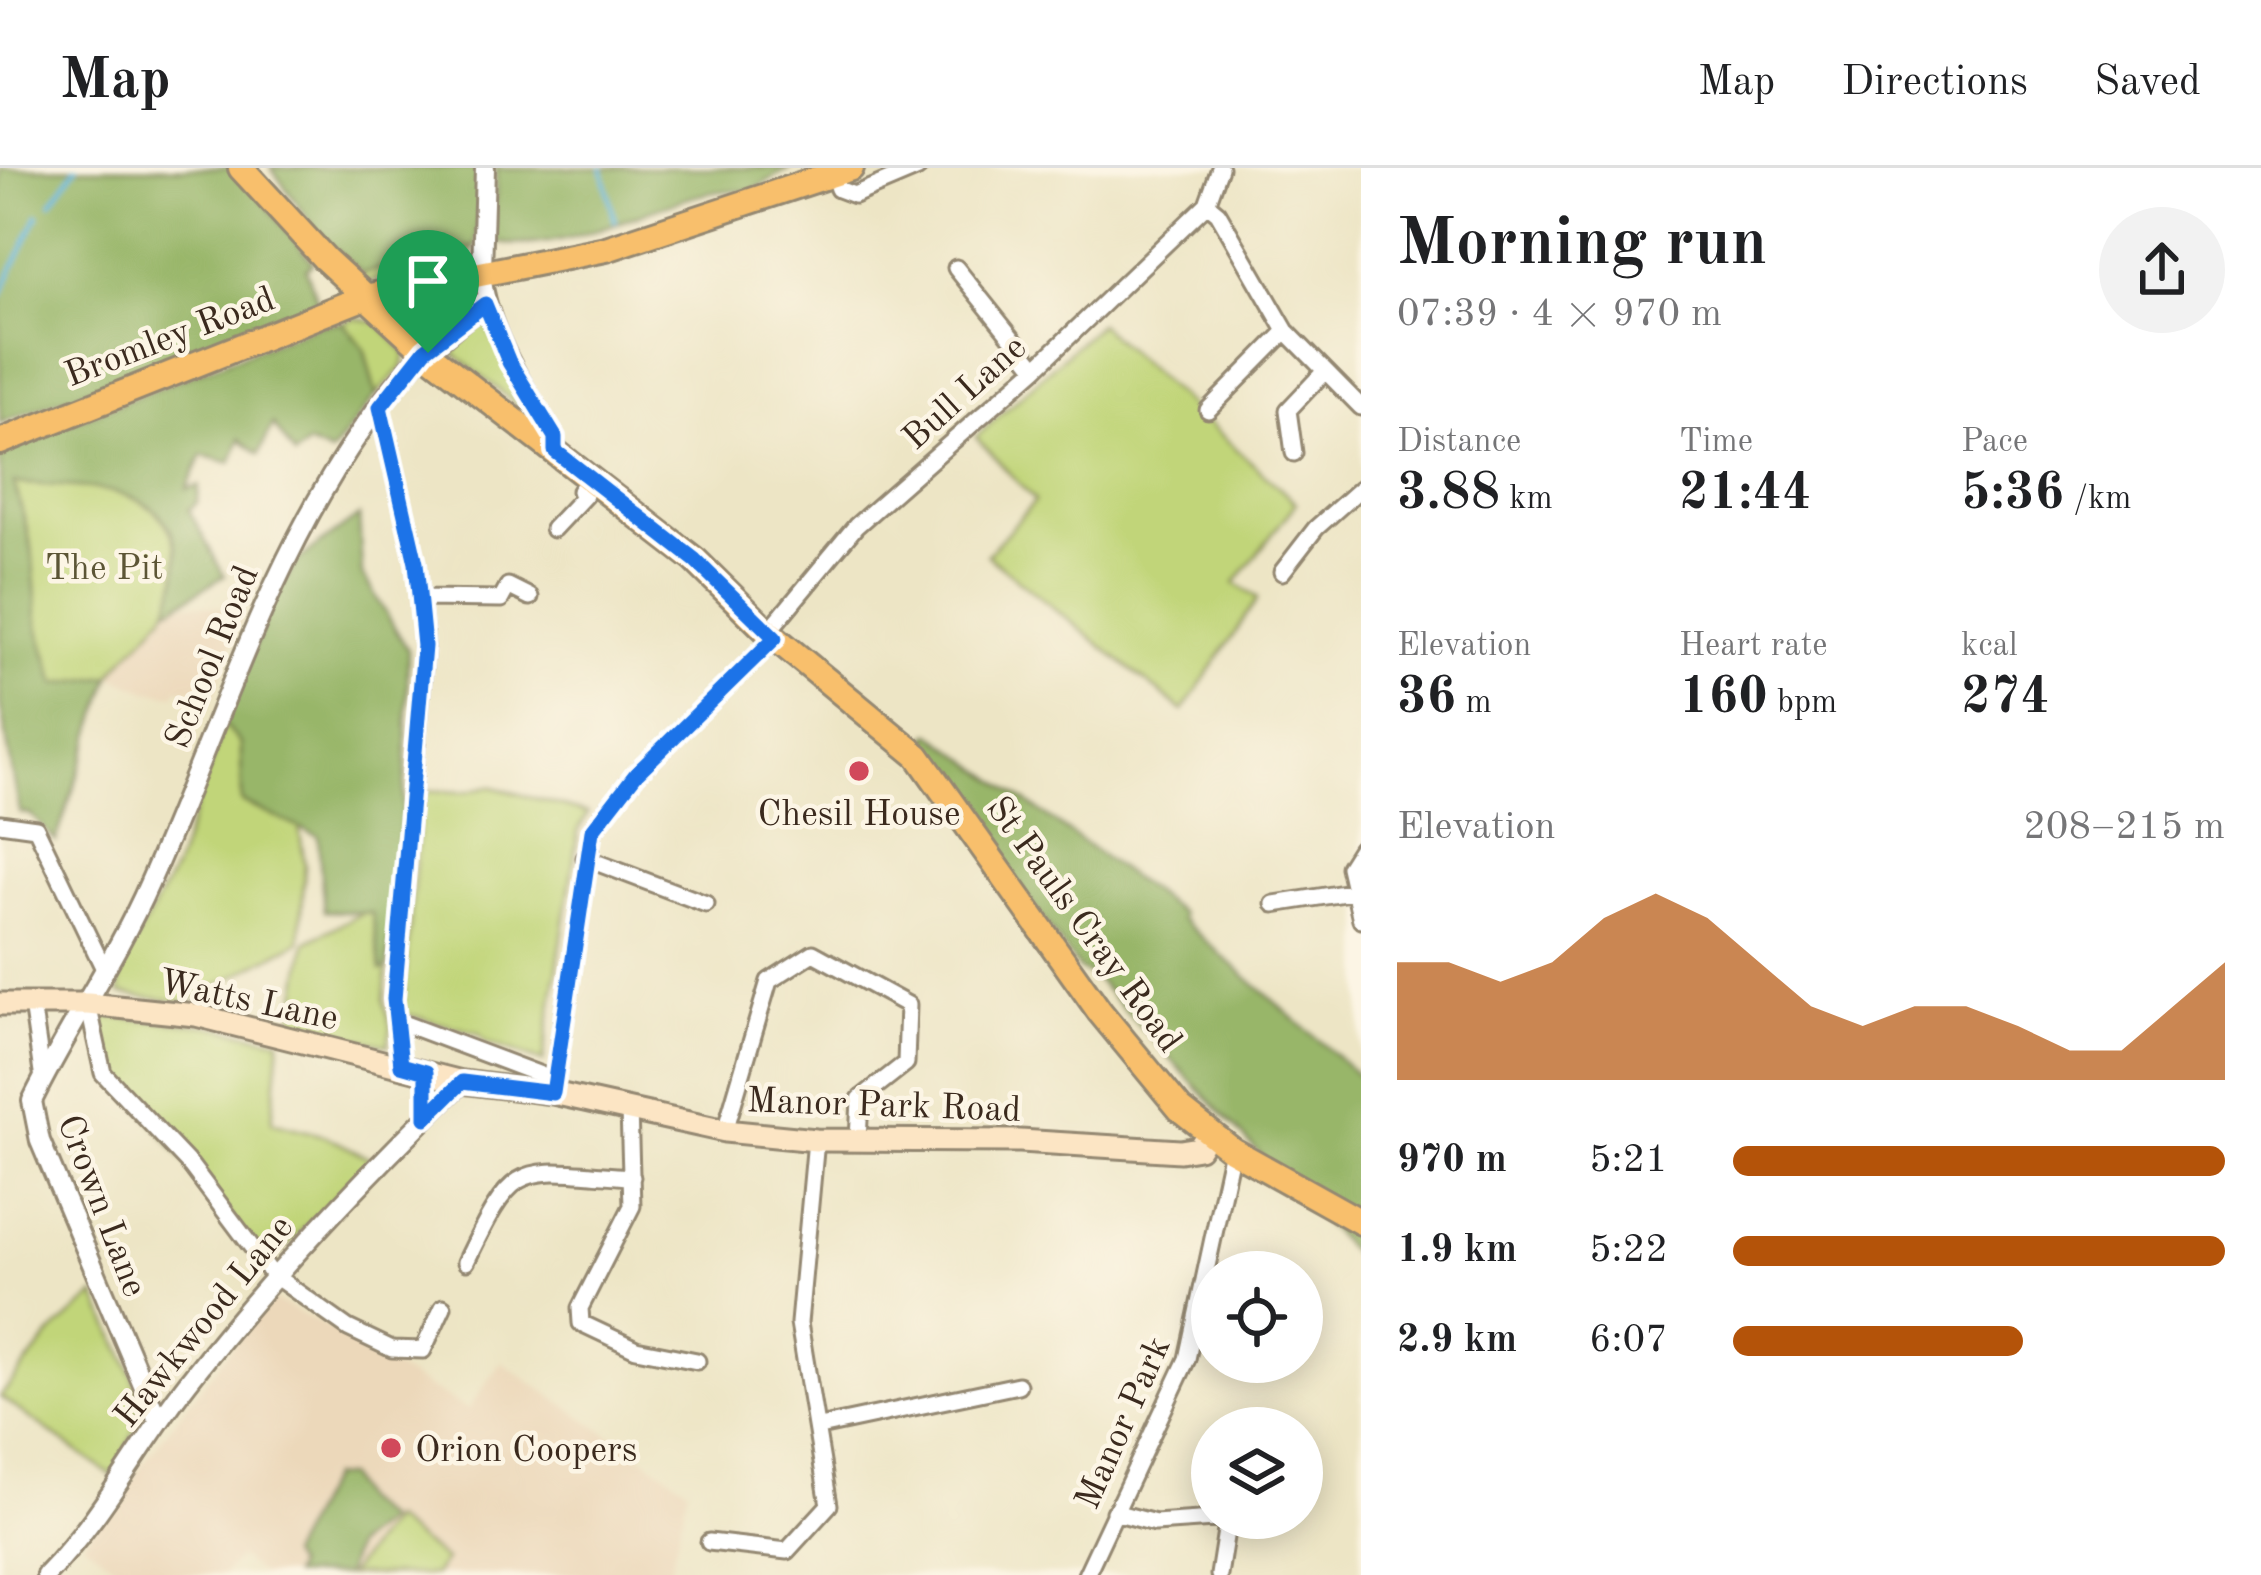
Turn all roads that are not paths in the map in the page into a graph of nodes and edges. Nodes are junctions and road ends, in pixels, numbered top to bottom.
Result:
1 (242, 168) edge
2 (485, 168) edge
3 (918, 168) edge
4 (1220, 168) edge
5 (842, 171) edge
6 (1207, 204) junction
7 (956, 268) dead end
8 (482, 271) junction
9 (365, 297) junction
10 (485, 304) junction
11 (1286, 331) junction
12 (426, 352) junction
13 (1036, 368) junction
14 (1325, 371) junction
15 (380, 407) junction
16 (1361, 407) edge
17 (1208, 410) dead end
18 (0, 442) edge
19 (555, 451) junction
20 (1294, 453) dead end
21 (590, 477) junction
22 (1361, 488) edge
23 (553, 529) dead end
24 (1282, 572) dead end
25 (530, 597) dead end
26 (422, 598) junction
27 (771, 635) junction
28 (0, 823) edge
29 (1361, 848) edge
30 (586, 858) junction
31 (1351, 892) junction
32 (706, 904) dead end
33 (1274, 904) dead end
34 (1361, 920) edge
35 (105, 971) junction
36 (0, 1004) edge
37 (32, 1004) junction
38 (88, 1004) junction
39 (397, 1021) junction
40 (401, 1065) junction
41 (426, 1072) junction
42 (43, 1079) junction
43 (462, 1082) junction
44 (553, 1086) junction
45 (629, 1110) junction
46 (426, 1118) junction
47 (725, 1131) junction
48 (1208, 1133) junction
49 (817, 1140) junction
50 (858, 1141) junction
51 (1232, 1150) junction
52 (632, 1178) junction
53 (1361, 1222) edge
54 (466, 1262) dead end
55 (272, 1274) junction
56 (443, 1307) dead end
57 (697, 1361) dead end
58 (1018, 1385) dead end
59 (158, 1420) junction
60 (819, 1427) junction
61 (1114, 1512) junction
62 (709, 1542) dead end
63 (46, 1575) edge
64 (1086, 1575) edge
65 (1220, 1575) edge

1 - 9 main road, St Pauls Cray Road
2 - 8 street
3 - 5 street
4 - 6 street
5 - 8 main road, Bromley Road
6 - 11 street
6 - 13 street, Bull Lane
7 - 13 street
8 - 9 main road, Bromley Road
8 - 10 street
9 - 12 main road, St Pauls Cray Road
9 - 18 main road, Bromley Road
10 - 12 street
10 - 19 street
11 - 14 street
11 - 17 street
12 - 15 street, School Road
12 - 19 main road, St Pauls Cray Road
13 - 27 street, Bull Lane
14 - 16 street
14 - 20 street
15 - 26 street
15 - 35 street, School Road
19 - 21 main road, St Pauls Cray Road
21 - 23 street
21 - 27 main road, St Pauls Cray Road
22 - 24 street
25 - 26 street
26 - 39 street
27 - 30 street, Bull Lane
27 - 48 main road, St Pauls Cray Road
28 - 35 street
29 - 31 street
30 - 32 street
30 - 44 street, Bull Lane
31 - 33 street
31 - 34 street
35 - 38 street, School Road
36 - 37 main road, Watts Lane
37 - 38 main road, Watts Lane
37 - 42 street, Crown Lane
38 - 40 main road, Watts Lane
38 - 42 street, Crown Lane
38 - 55 street
39 - 40 street
39 - 44 street, Manor Park Road
40 - 41 main road, Watts Lane
41 - 43 main road, Watts Lane
41 - 46 street
42 - 59 street, Crown Lane
43 - 44 main road, Watts Lane
43 - 46 street, Hawkwood Lane
44 - 45 main road, Manor Park Road
45 - 47 main road, Manor Park Road
45 - 52 street
46 - 55 street, Hawkwood Lane
47 - 49 main road, Manor Park Road
47 - 50 street
48 - 50 main road, Manor Park Road
48 - 51 main road, St Pauls Cray Road
49 - 50 main road, Manor Park Road
49 - 60 street
51 - 53 main road, St Pauls Cray Road
51 - 61 street, Manor Park
52 - 54 street
52 - 57 street
55 - 56 street
55 - 59 street, Hawkwood Lane
58 - 60 street
59 - 63 street, Hawkwood Lane
60 - 62 street
61 - 64 street, Manor Park
61 - 65 street

